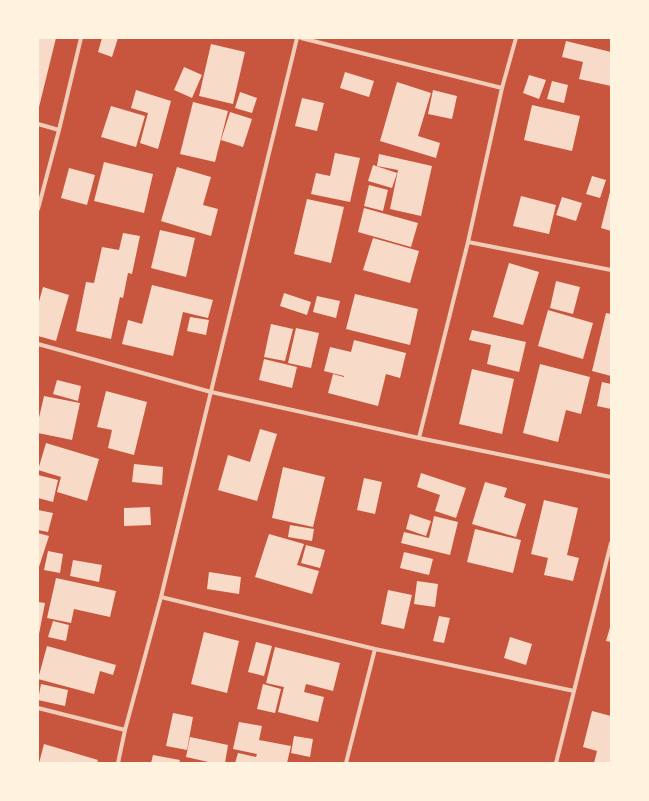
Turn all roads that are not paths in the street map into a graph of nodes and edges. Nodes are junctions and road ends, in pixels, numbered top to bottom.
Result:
1 (81, 38) edge
2 (297, 38) edge
3 (301, 38) edge
4 (516, 38) edge
5 (502, 88) junction
6 (38, 124) edge
7 (59, 130) junction
8 (38, 209) edge
9 (468, 242) junction
10 (611, 270) edge
11 (38, 344) edge
12 (211, 392) junction
13 (419, 438) junction
14 (611, 477) edge
15 (611, 543) edge
16 (161, 597) junction
17 (375, 650) junction
18 (574, 691) junction
19 (38, 708) edge
20 (125, 730) junction
21 (118, 763) edge
22 (346, 763) edge
23 (556, 763) edge

1 - 7 street
2 - 12 street
3 - 5 street
4 - 5 street
5 - 9 street
6 - 7 street
7 - 8 street
9 - 10 street
9 - 13 street
11 - 12 street
12 - 13 street
12 - 16 street
13 - 14 street
15 - 18 street
16 - 17 street
16 - 20 street
17 - 18 street
17 - 22 street
18 - 23 street
19 - 20 street
20 - 21 street

